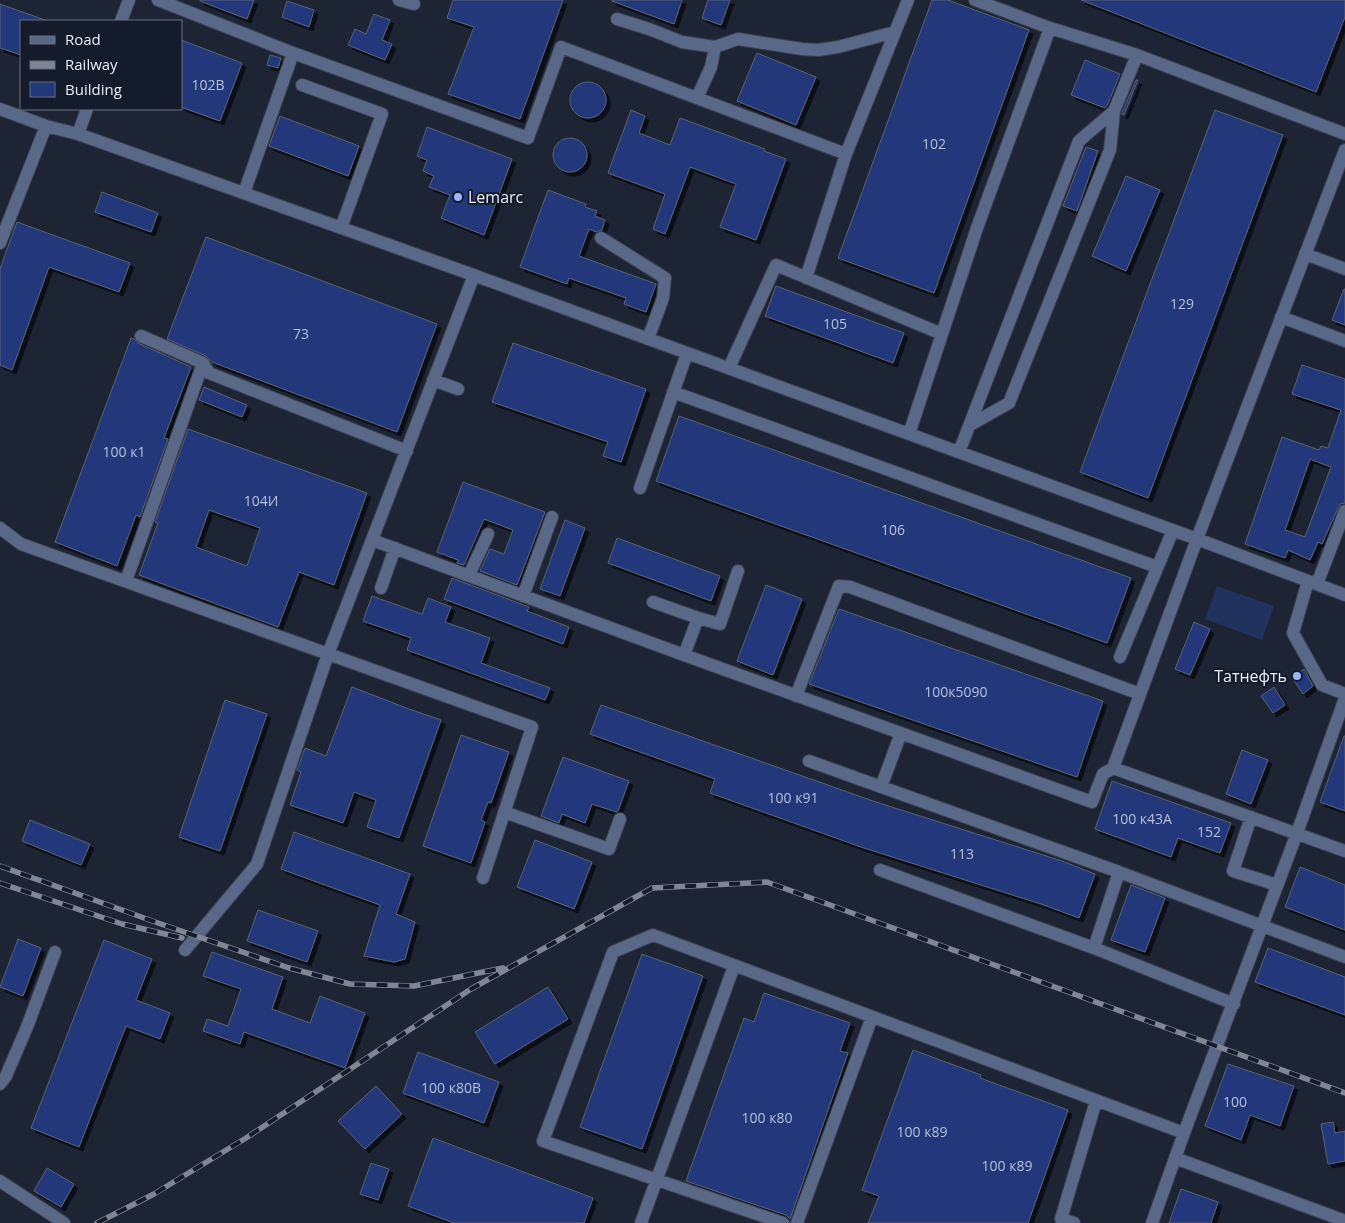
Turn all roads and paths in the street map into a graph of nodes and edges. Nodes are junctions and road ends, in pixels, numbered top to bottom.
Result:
1 (129, 0) edge
2 (158, 0) edge
3 (399, 0) edge
4 (908, 0) edge
5 (975, 0) edge
6 (414, 4) dead end
7 (617, 19) dead end
8 (121, 20) edge
9 (1050, 28) junction
10 (895, 32) junction
11 (715, 48) junction
12 (293, 53) junction
13 (1136, 55) junction
14 (302, 85) dead end
15 (697, 98) junction
16 (0, 109) edge
17 (88, 110) edge
18 (1114, 111) junction
19 (46, 126) junction
20 (78, 134) junction
21 (1345, 134) edge
22 (1345, 150) edge
23 (846, 154) junction
24 (244, 193) junction
25 (340, 228) junction
26 (601, 238) dead end
27 (0, 243) edge
28 (1305, 254) junction
29 (1345, 270) edge
30 (474, 275) junction
31 (806, 278) junction
32 (1281, 317) junction
33 (942, 334) junction
34 (142, 336) dead end
35 (648, 339) junction
36 (1345, 341) edge
37 (687, 353) junction
38 (203, 363) junction
39 (729, 368) junction
40 (433, 380) junction
41 (458, 389) dead end
42 (673, 392) junction
43 (970, 425) junction
44 (909, 434) junction
45 (407, 451) junction
46 (960, 452) junction
47 (640, 488) dead end
48 (1345, 510) edge
49 (552, 517) dead end
50 (0, 528) edge
51 (1173, 530) junction
52 (488, 534) dead end
53 (1197, 539) junction
54 (372, 540) junction
55 (395, 548) junction
56 (1157, 568) junction
57 (738, 571) dead end
58 (469, 575) junction
59 (126, 581) junction
60 (1313, 583) junction
61 (381, 588) dead end
62 (1345, 595) edge
63 (523, 596) junction
64 (653, 602) dead end
65 (698, 618) junction
66 (328, 654) junction
67 (684, 656) junction
68 (1120, 657) dead end
69 (1140, 694) junction
70 (1345, 694) edge
71 (796, 696) junction
72 (1345, 698) edge
73 (901, 733) junction
74 (809, 761) dead end
75 (1112, 768) junction
76 (881, 787) junction
77 (504, 812) junction
78 (1250, 817) junction
79 (620, 819) dead end
80 (1297, 833) junction
81 (1345, 851) edge
82 (880, 870) dead end
83 (1119, 872) junction
84 (483, 878) dead end
85 (1277, 885) junction
86 (1262, 926) junction
87 (1094, 948) junction
88 (185, 950) dead end
89 (55, 952) dead end
90 (1345, 957) edge
91 (734, 966) junction
92 (1234, 1004) junction
93 (872, 1017) junction
94 (0, 1084) edge
95 (1096, 1101) junction
96 (1184, 1134) junction
97 (1175, 1158) junction
98 (658, 1180) junction
99 (0, 1182) edge
100 (1345, 1221) edge
101 (64, 1223) edge
102 (641, 1223) edge
103 (783, 1223) edge
104 (797, 1223) edge
105 (1074, 1223) edge
106 (1152, 1223) edge

1 - 8 street
2 - 12 street
3 - 6 street
4 - 10 street
5 - 9 street
7 - 11 street
9 - 13 street
9 - 33 street
10 - 11 street
10 - 23 street
11 - 15 street
12 - 15 street
12 - 24 street
13 - 18 street
13 - 21 street
14 - 25 street
15 - 23 street
16 - 19 street
17 - 20 street
18 - 43 street
18 - 43 street
19 - 20 street
19 - 27 street
20 - 24 street
22 - 28 street
23 - 31 street
24 - 25 street
25 - 30 street
26 - 35 street
28 - 29 street
28 - 32 street
30 - 35 street
30 - 40 street
31 - 33 street
31 - 39 street
32 - 36 street
32 - 53 street
33 - 44 street
34 - 38 street
35 - 37 street
37 - 39 street
37 - 42 street
38 - 45 street
38 - 59 street
39 - 44 street
40 - 41 street
40 - 45 street
42 - 47 street
42 - 56 street
43 - 46 street
44 - 46 street
45 - 54 street
46 - 51 street
48 - 60 street
49 - 63 street
50 - 59 street
51 - 53 street
51 - 56 street
52 - 58 street
53 - 60 street
53 - 69 street
54 - 55 street
54 - 66 street
55 - 58 street
55 - 61 street
56 - 68 street
57 - 65 street
58 - 63 street
59 - 66 street
60 - 62 street
60 - 70 street
63 - 67 street
64 - 65 street
65 - 67 street
66 - 77 street
66 - 88 street
67 - 71 street
69 - 71 street
69 - 75 street
71 - 73 street
72 - 80 street
73 - 75 street
73 - 76 street
74 - 76 street
75 - 78 street
76 - 83 street
77 - 79 street
77 - 84 street
78 - 80 street
78 - 85 street
80 - 81 street
80 - 85 street
82 - 87 street
83 - 86 street
83 - 87 street
85 - 86 street
86 - 90 street
86 - 92 street
87 - 92 street
89 - 94 street
91 - 93 street
91 - 98 street
91 - 98 street
92 - 96 street
93 - 95 street
93 - 104 street
95 - 96 street
95 - 105 street
96 - 97 street
97 - 100 street
97 - 106 street
98 - 102 street
98 - 103 street
99 - 101 street

